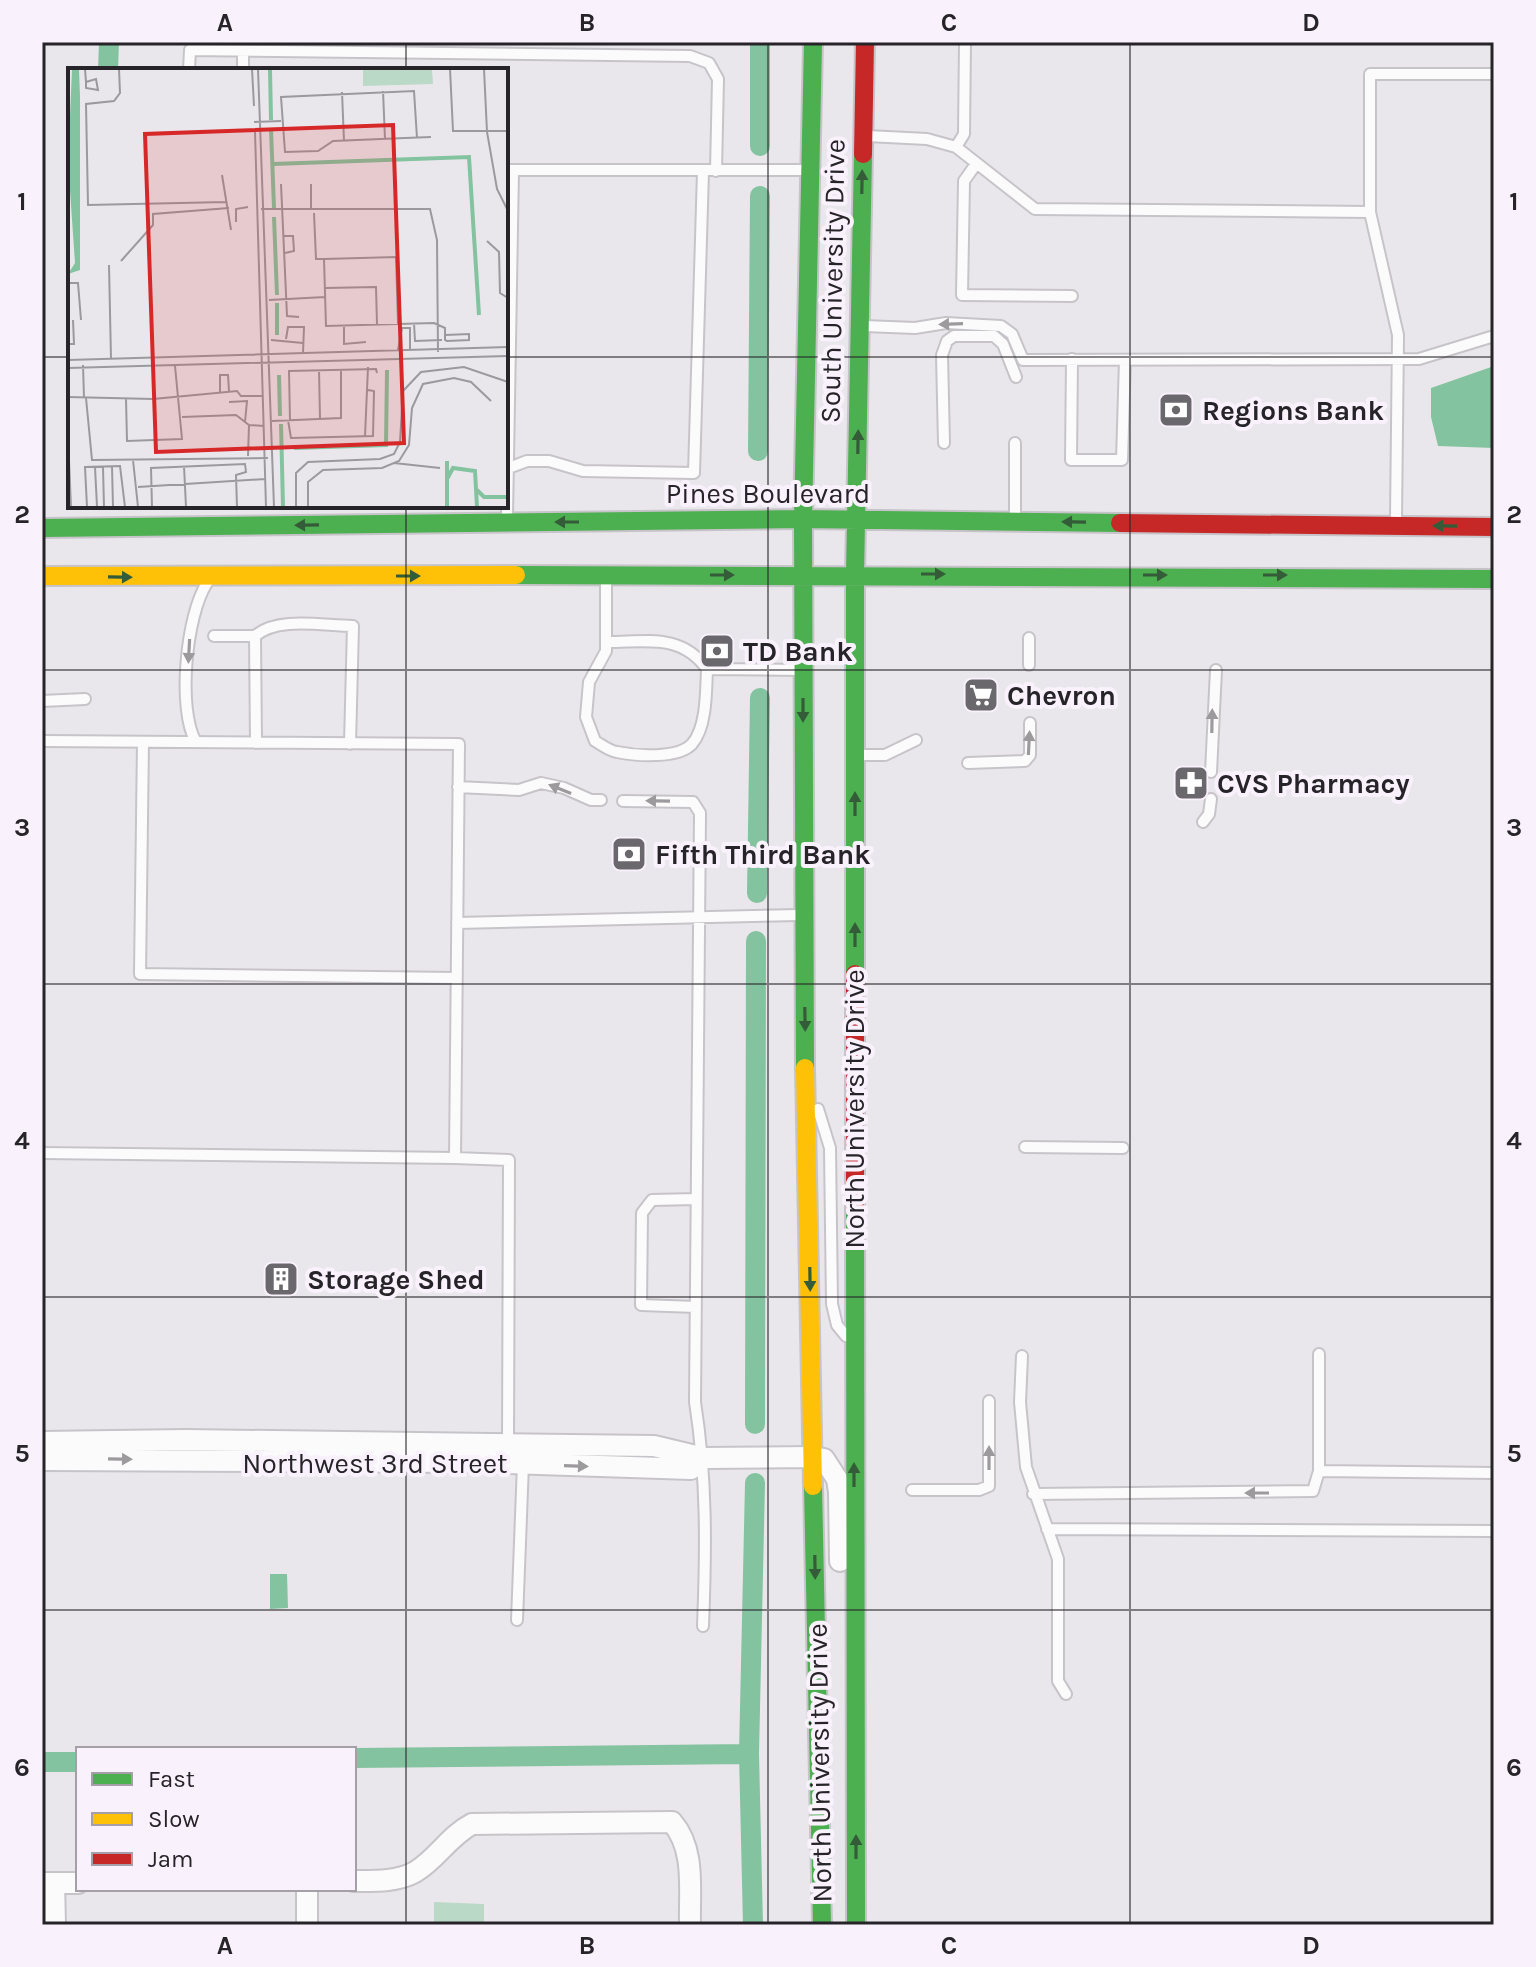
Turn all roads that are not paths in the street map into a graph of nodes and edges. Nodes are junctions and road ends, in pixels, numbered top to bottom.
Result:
1 (813, 42) edge
2 (865, 42) edge
3 (965, 42) edge
4 (243, 52) junction
5 (189, 68) edge
6 (243, 68) edge
7 (1494, 74) edge
8 (863, 135) junction
9 (956, 147) junction
10 (976, 164) junction
11 (510, 170) edge
12 (810, 170) junction
13 (716, 171) junction
14 (703, 172) junction
15 (1370, 212) junction
16 (1072, 296) dead end
17 (861, 326) junction
18 (1494, 336) edge
19 (1072, 359) junction
20 (1399, 359) junction
21 (1125, 360) junction
22 (1016, 377) dead end
23 (944, 443) dead end
24 (1015, 443) dead end
25 (508, 469) edge
26 (507, 508) edge
27 (803, 519) junction
28 (856, 520) junction
29 (212, 521) junction
30 (1015, 521) junction
31 (507, 522) junction
32 (425, 523) junction
33 (1396, 525) junction
34 (1494, 527) edge
35 (42, 528) edge
36 (249, 545) dead end
37 (1389, 545) dead end
38 (1459, 545) dead end
39 (1494, 546) edge
40 (1366, 558) dead end
41 (1413, 558) dead end
42 (224, 559) dead end
43 (42, 563) edge
44 (855, 574) junction
45 (606, 575) junction
46 (1313, 575) junction
47 (42, 576) edge
48 (803, 576) junction
49 (1407, 577) junction
50 (210, 578) junction
51 (1494, 579) edge
52 (214, 636) dead end
53 (255, 636) junction
54 (1029, 638) dead end
55 (607, 642) junction
56 (1029, 665) dead end
57 (707, 669) junction
58 (803, 670) junction
59 (1216, 670) dead end
60 (85, 699) dead end
61 (42, 701) edge
62 (1030, 723) dead end
63 (916, 740) dead end
64 (42, 741) edge
65 (143, 742) junction
66 (196, 742) junction
67 (256, 743) junction
68 (350, 744) junction
69 (855, 755) junction
70 (968, 763) dead end
71 (1211, 772) dead end
72 (458, 787) junction
73 (1211, 799) dead end
74 (601, 800) dead end
75 (623, 801) dead end
76 (1203, 822) dead end
77 (804, 915) junction
78 (698, 917) junction
79 (457, 923) junction
80 (456, 978) junction
81 (806, 1069) junction
82 (1025, 1147) dead end
83 (1123, 1148) dead end
84 (42, 1153) edge
85 (455, 1158) junction
86 (696, 1199) junction
87 (696, 1307) junction
88 (854, 1341) junction
89 (1319, 1354) dead end
90 (1022, 1356) dead end
91 (989, 1401) dead end
92 (42, 1442) edge
93 (508, 1444) junction
94 (813, 1457) junction
95 (704, 1458) junction
96 (42, 1460) edge
97 (523, 1464) junction
98 (1319, 1471) junction
99 (1494, 1473) edge
100 (912, 1490) dead end
101 (1033, 1494) junction
102 (1047, 1529) junction
103 (1494, 1531) edge
104 (517, 1620) dead end
105 (703, 1626) dead end
106 (1066, 1694) dead end
107 (855, 1697) junction
108 (356, 1881) edge
109 (48, 1883) edge
110 (76, 1883) edge
111 (307, 1891) edge
112 (55, 1925) edge
113 (307, 1925) edge
114 (690, 1925) edge
115 (822, 1925) edge
116 (856, 1925) edge

1 - 12 main road, South University Drive
2 - 8 main road, South University Drive
3 - 9 lane
4 - 5 lane
4 - 6 lane
4 - 13 lane
7 - 15 lane
8 - 9 lane
17 -> 8 main road, South University Drive
9 - 10 lane
10 - 15 lane
10 - 16 lane
11 - 14 lane
11 - 25 lane
12 - 13 lane
12 - 27 main road, South University Drive
13 - 14 lane
14 - 25 lane
15 - 20 lane
19 -> 17 lane
28 -> 17 main road, South University Drive
18 - 20 lane
19 - 21 lane
19 - 21 lane
20 - 21 lane
20 - 33 lane
22 - 23 lane
24 - 30 lane
26 - 31 lane
27 - 28 main road, Pines Boulevard
27 -> 31 main road, Pines Boulevard
27 - 48 main road, North University Drive
28 - 30 main road, Pines Boulevard
28 - 44 main road, North University Drive
32 -> 29 main road, Pines Boulevard
29 - 35 main road, Pines Boulevard
29 - 43 main road
33 -> 30 main road, Pines Boulevard
31 - 32 main road, Pines Boulevard
32 - 36 main road
34 -> 33 main road, Pines Boulevard
33 - 37 main road
38 - 39 main road
40 - 46 main road
41 - 49 main road
42 - 50 main road
44 -> 46 main road
44 - 48 main road
44 - 69 main road, North University Drive
45 -> 48 main road
50 -> 45 main road
45 - 55 lane
46 - 49 main road
47 -> 50 main road
48 - 58 main road, North University Drive
49 - 51 main road
50 -> 66 lane
52 - 53 lane
53 - 67 lane
53 - 68 lane
54 - 56 lane
55 - 57 lane
55 - 57 lane
57 - 58 lane
58 -> 77 main road, North University Drive
71 -> 59 lane
60 - 61 lane
70 -> 62 lane
63 - 69 lane
64 - 65 lane
65 - 66 lane
65 - 80 lane
66 - 67 lane
67 - 68 lane
68 - 72 lane
88 -> 69 main road, North University Drive
74 -> 72 lane
72 - 79 lane
73 - 76 lane
78 -> 75 lane
77 - 78 lane
77 -> 81 main road, North University Drive
78 - 79 lane
78 - 86 lane
79 - 80 lane
80 - 85 lane
81 - 88 lane
81 -> 94 main road, North University Drive
82 - 83 lane
84 - 85 lane
85 - 93 lane
86 - 87 lane
86 - 87 lane
87 - 95 lane
107 -> 88 main road, North University Drive
89 - 98 lane
90 - 101 lane
100 -> 91 lane
92 - 93 street, Northwest 3rd Street
93 - 95 street, Northwest 3rd Street
94 - 95 street, Northwest 3rd Street
94 - 107 street, North University Drive
94 -> 115 main road, North University Drive
97 -> 95 street, Northwest 3rd Street
95 - 105 lane
96 -> 97 street, Northwest 3rd Street
97 - 104 lane
98 - 99 lane
98 -> 101 lane
101 - 102 lane
102 - 103 lane
102 - 106 lane
116 -> 107 main road, North University Drive
108 - 114 street
109 - 110 street
109 - 112 street
111 - 113 street

